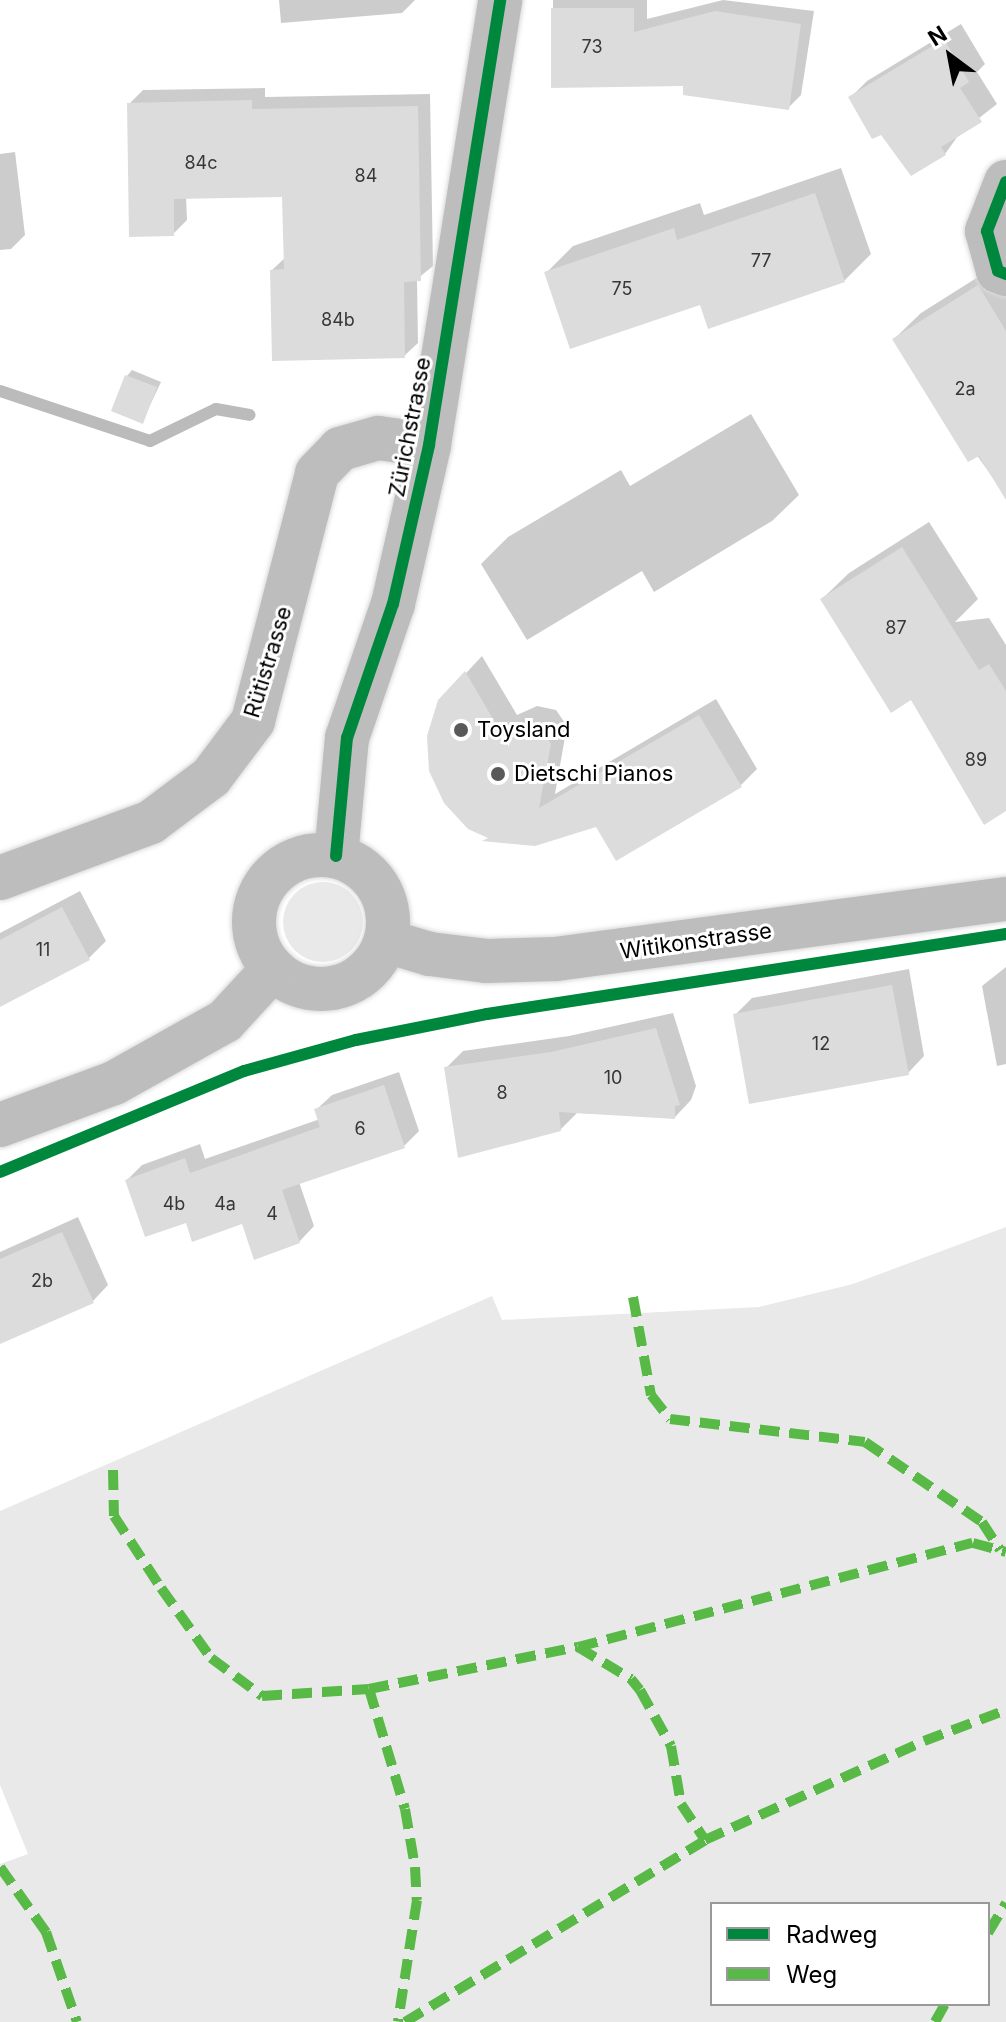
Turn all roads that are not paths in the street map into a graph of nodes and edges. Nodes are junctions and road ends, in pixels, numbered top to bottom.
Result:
1 (500, 0) edge
2 (1006, 182) edge
3 (1006, 274) edge
4 (429, 445) junction
5 (336, 856) junction
6 (0, 878) edge
7 (1006, 899) edge
8 (386, 941) junction
9 (273, 969) junction
10 (0, 1125) edge

1 - 4 street, Zürichstrasse
2 - 3 street
4 - 5 street, Zürichstrasse
4 - 6 street, Rütistrasse
5 - 8 street
5 - 9 street
7 - 8 street, Witikonstrasse
8 - 9 street
9 - 10 street

